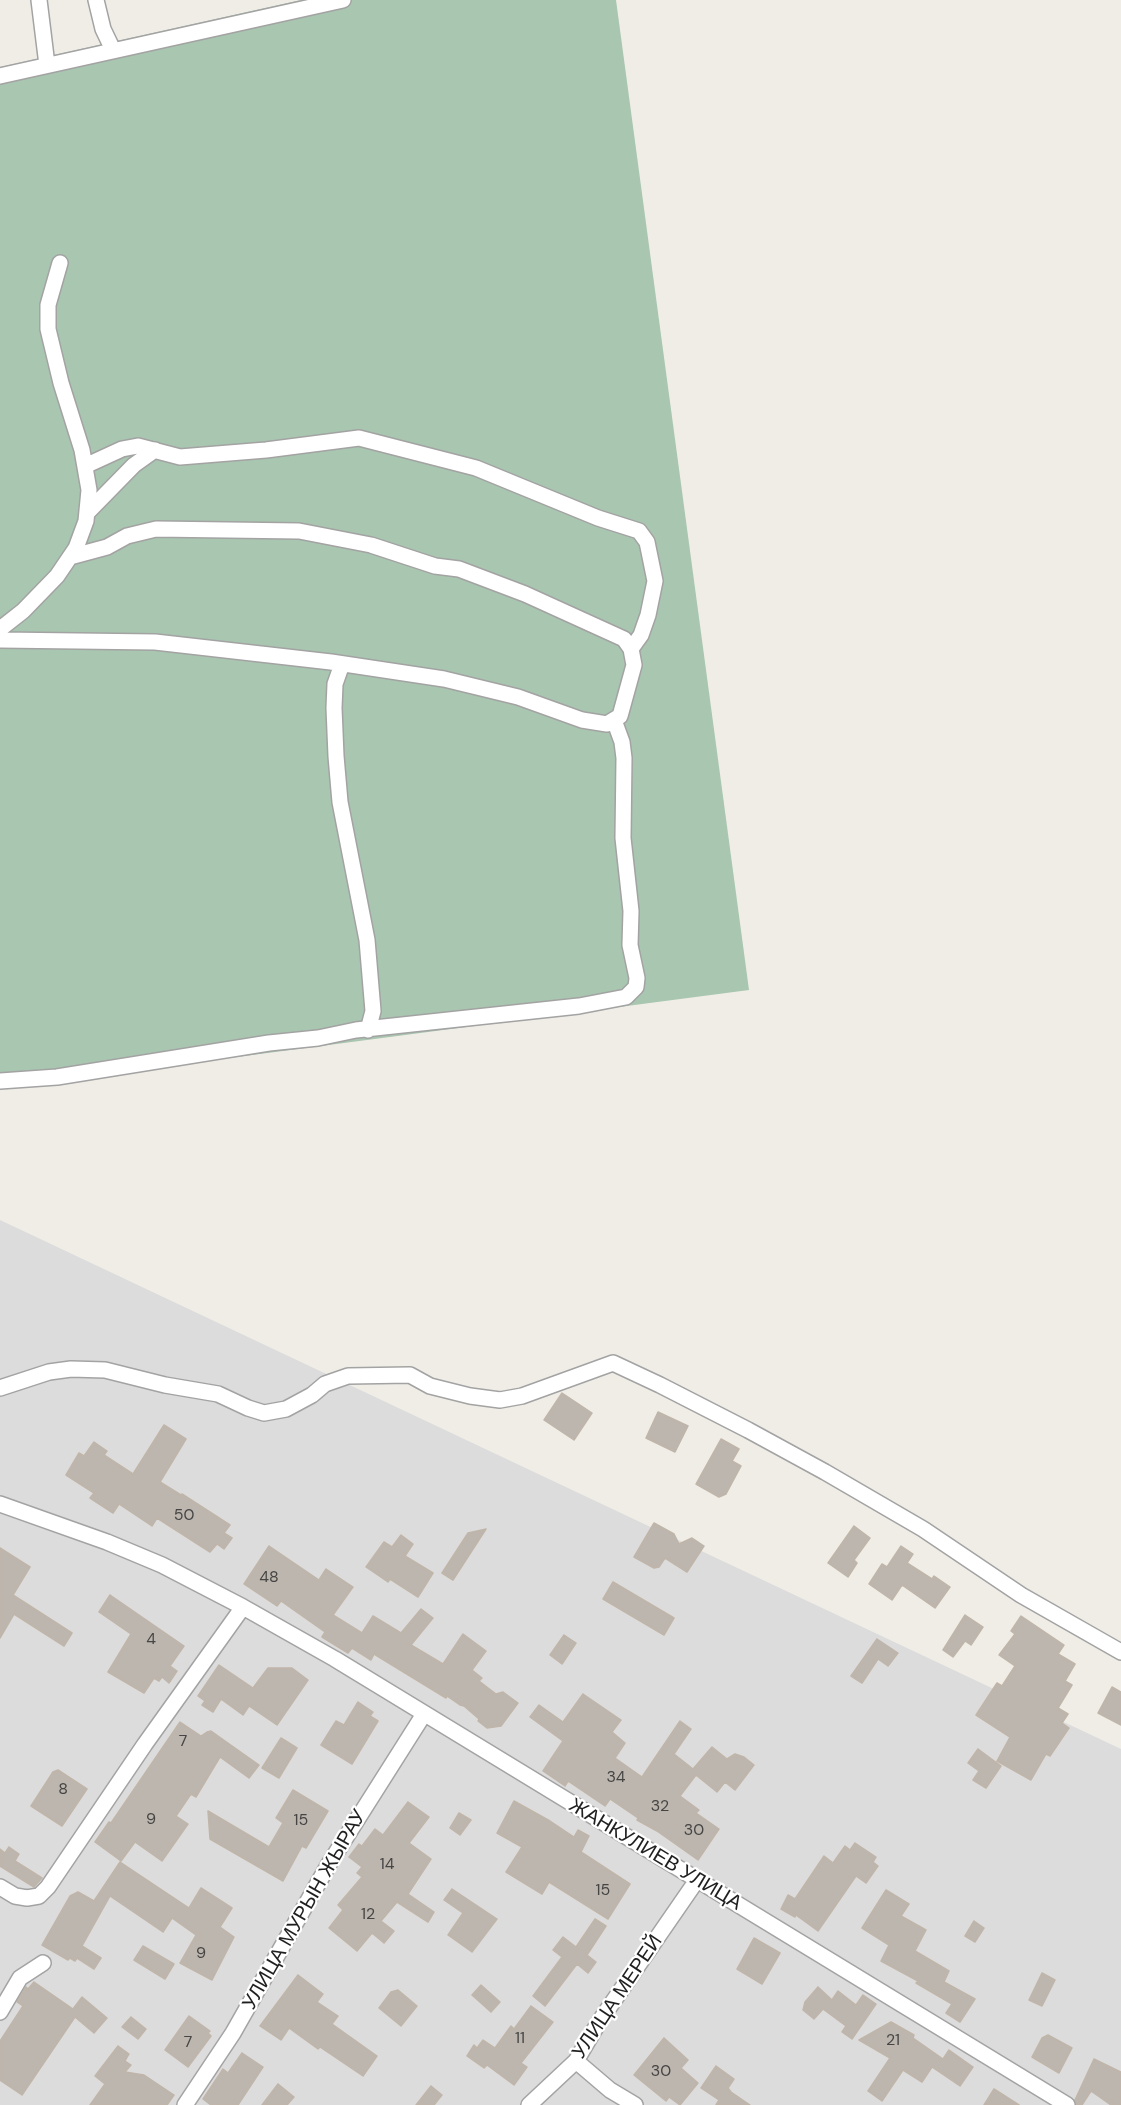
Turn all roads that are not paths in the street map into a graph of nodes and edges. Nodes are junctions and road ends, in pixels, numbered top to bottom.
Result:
1 (39, 0) edge
2 (96, 0) edge
3 (343, 0) edge
4 (113, 50) junction
5 (47, 65) junction
6 (0, 76) edge
7 (60, 263) dead end
8 (155, 450) junction
9 (85, 466) junction
10 (87, 513) junction
11 (70, 557) junction
12 (0, 629) edge
13 (0, 640) edge
14 (631, 650) junction
15 (342, 664) junction
16 (614, 720) junction
17 (368, 1030) junction
18 (0, 1081) edge
19 (0, 1388) edge
20 (0, 1504) edge
21 (243, 1607) junction
22 (1121, 1652) edge
23 (424, 1714) junction
24 (697, 1880) junction
25 (0, 1887) edge
26 (43, 1963) dead end
27 (2, 2002) edge
28 (576, 2061) junction
29 (185, 2105) edge
30 (529, 2105) edge
31 (635, 2105) edge
32 (1067, 2105) edge

1 - 5 street
2 - 4 street
3 - 4 street
4 - 5 street
5 - 6 street
7 - 9 street
8 - 9 street
8 - 10 street
8 - 14 street
9 - 10 street
10 - 11 street
11 - 12 street
11 - 14 street
13 - 15 street
14 - 16 street
15 - 16 street
15 - 17 street
16 - 17 street
17 - 18 street
19 - 22 street
20 - 21 street, ЖАНКУЛИЕВ УЛИЦА
21 - 23 street, ЖАНКУЛИЕВ УЛИЦА
21 - 25 street
23 - 24 street, ЖАНКУЛИЕВ УЛИЦА
23 - 29 street, УЛИЦА МУРЫН ЖЫРАУ
24 - 28 street, УЛИЦА МЕРЕЙ
24 - 32 street, ЖАНКУЛИЕВ УЛИЦА
26 - 27 street
28 - 30 street, УЛИЦА МЕРЕЙ
28 - 31 street

